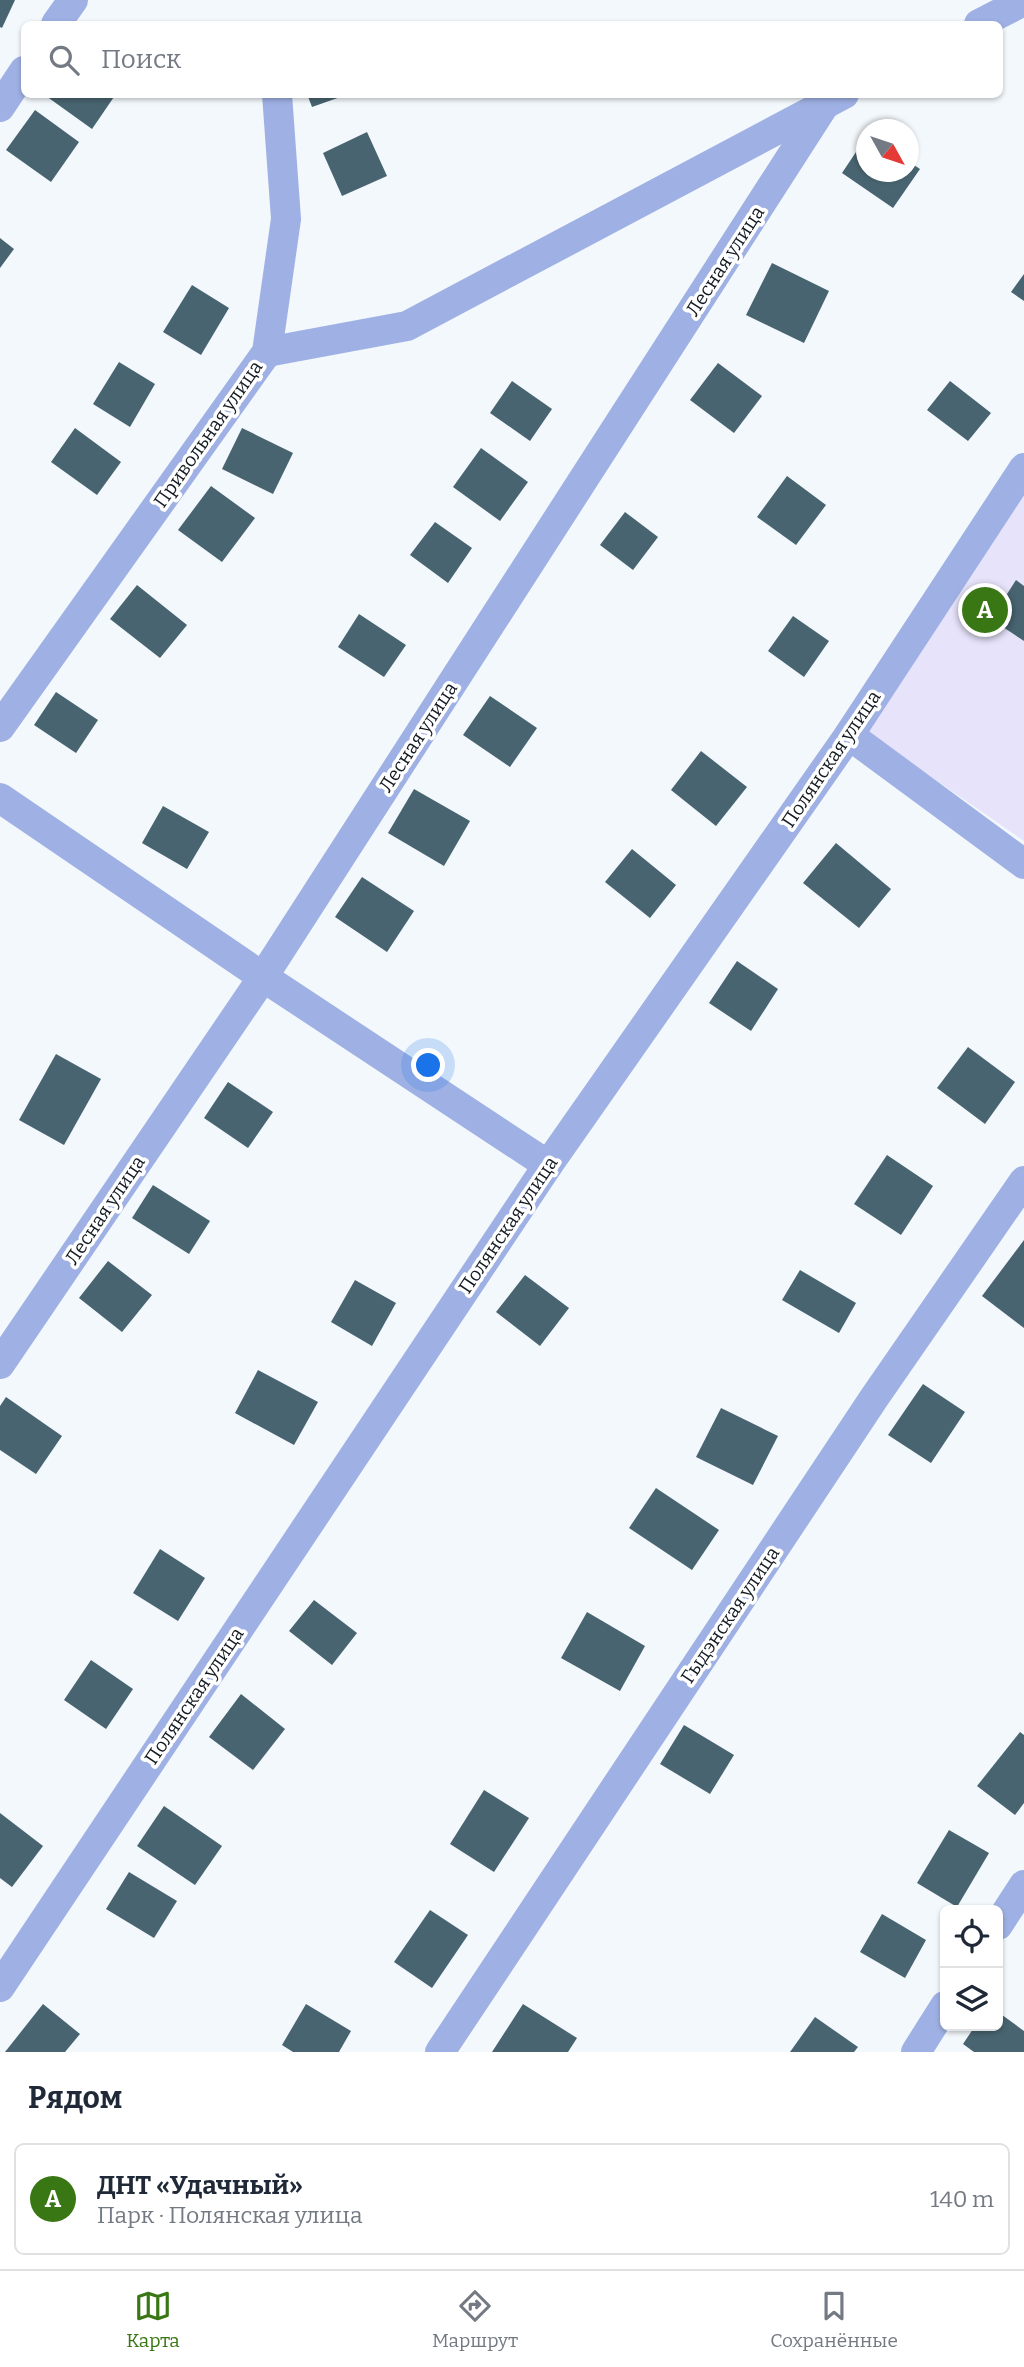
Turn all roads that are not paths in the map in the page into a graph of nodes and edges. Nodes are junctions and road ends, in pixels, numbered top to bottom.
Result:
1 (73, 0) edge
2 (1024, 1) edge
3 (58, 21) edge
4 (985, 21) edge
5 (21, 76) edge
6 (277, 98) edge
7 (835, 99) edge
8 (0, 107) edge
9 (267, 352) junction
10 (1024, 468) edge
11 (0, 727) edge
12 (849, 735) junction
13 (0, 798) edge
14 (1024, 864) edge
15 (263, 978) junction
16 (548, 1165) junction
17 (1024, 1181) edge
18 (0, 1364) edge
19 (1024, 1885) edge
20 (1003, 1917) edge
21 (0, 1987) edge
22 (940, 2014) edge
23 (440, 2052) edge
24 (916, 2052) edge

1 - 3 street
2 - 4 street
5 - 8 street
6 - 9 street, Привольная улица
7 - 9 street
7 - 15 street, Лесная улица
9 - 11 street, Привольная улица
10 - 12 street, Полянская улица
12 - 14 street
12 - 16 street, Полянская улица
13 - 15 street
15 - 16 street
15 - 18 street, Лесная улица
16 - 21 street, Полянская улица
17 - 23 street, Гыдэнская улица
19 - 20 street
22 - 24 street

